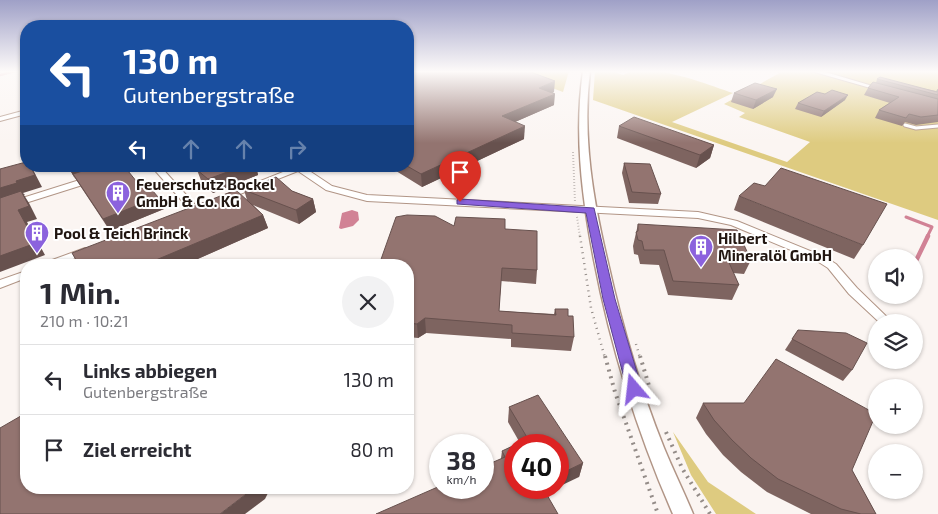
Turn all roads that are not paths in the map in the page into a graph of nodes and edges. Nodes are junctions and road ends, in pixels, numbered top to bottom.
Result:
1 (583, 95) edge
2 (20, 114) edge
3 (0, 119) edge
4 (905, 125) edge
5 (938, 126) edge
6 (112, 172) edge
7 (160, 172) edge
8 (285, 172) edge
9 (305, 172) edge
10 (103, 175) edge
11 (94, 178) edge
12 (220, 198) edge
13 (0, 208) edge
14 (194, 209) edge
15 (591, 210) junction
16 (94, 247) edge
17 (63, 259) edge
18 (20, 276) edge
19 (0, 284) edge
20 (878, 314) edge
21 (683, 514) edge

1 - 15 street
2 - 3 street
4 - 5 lane
6 - 10 street
7 - 14 street
8 - 12 street
9 - 15 street
11 - 13 street
15 - 20 street
15 - 21 street
16 - 17 street
18 - 19 street

